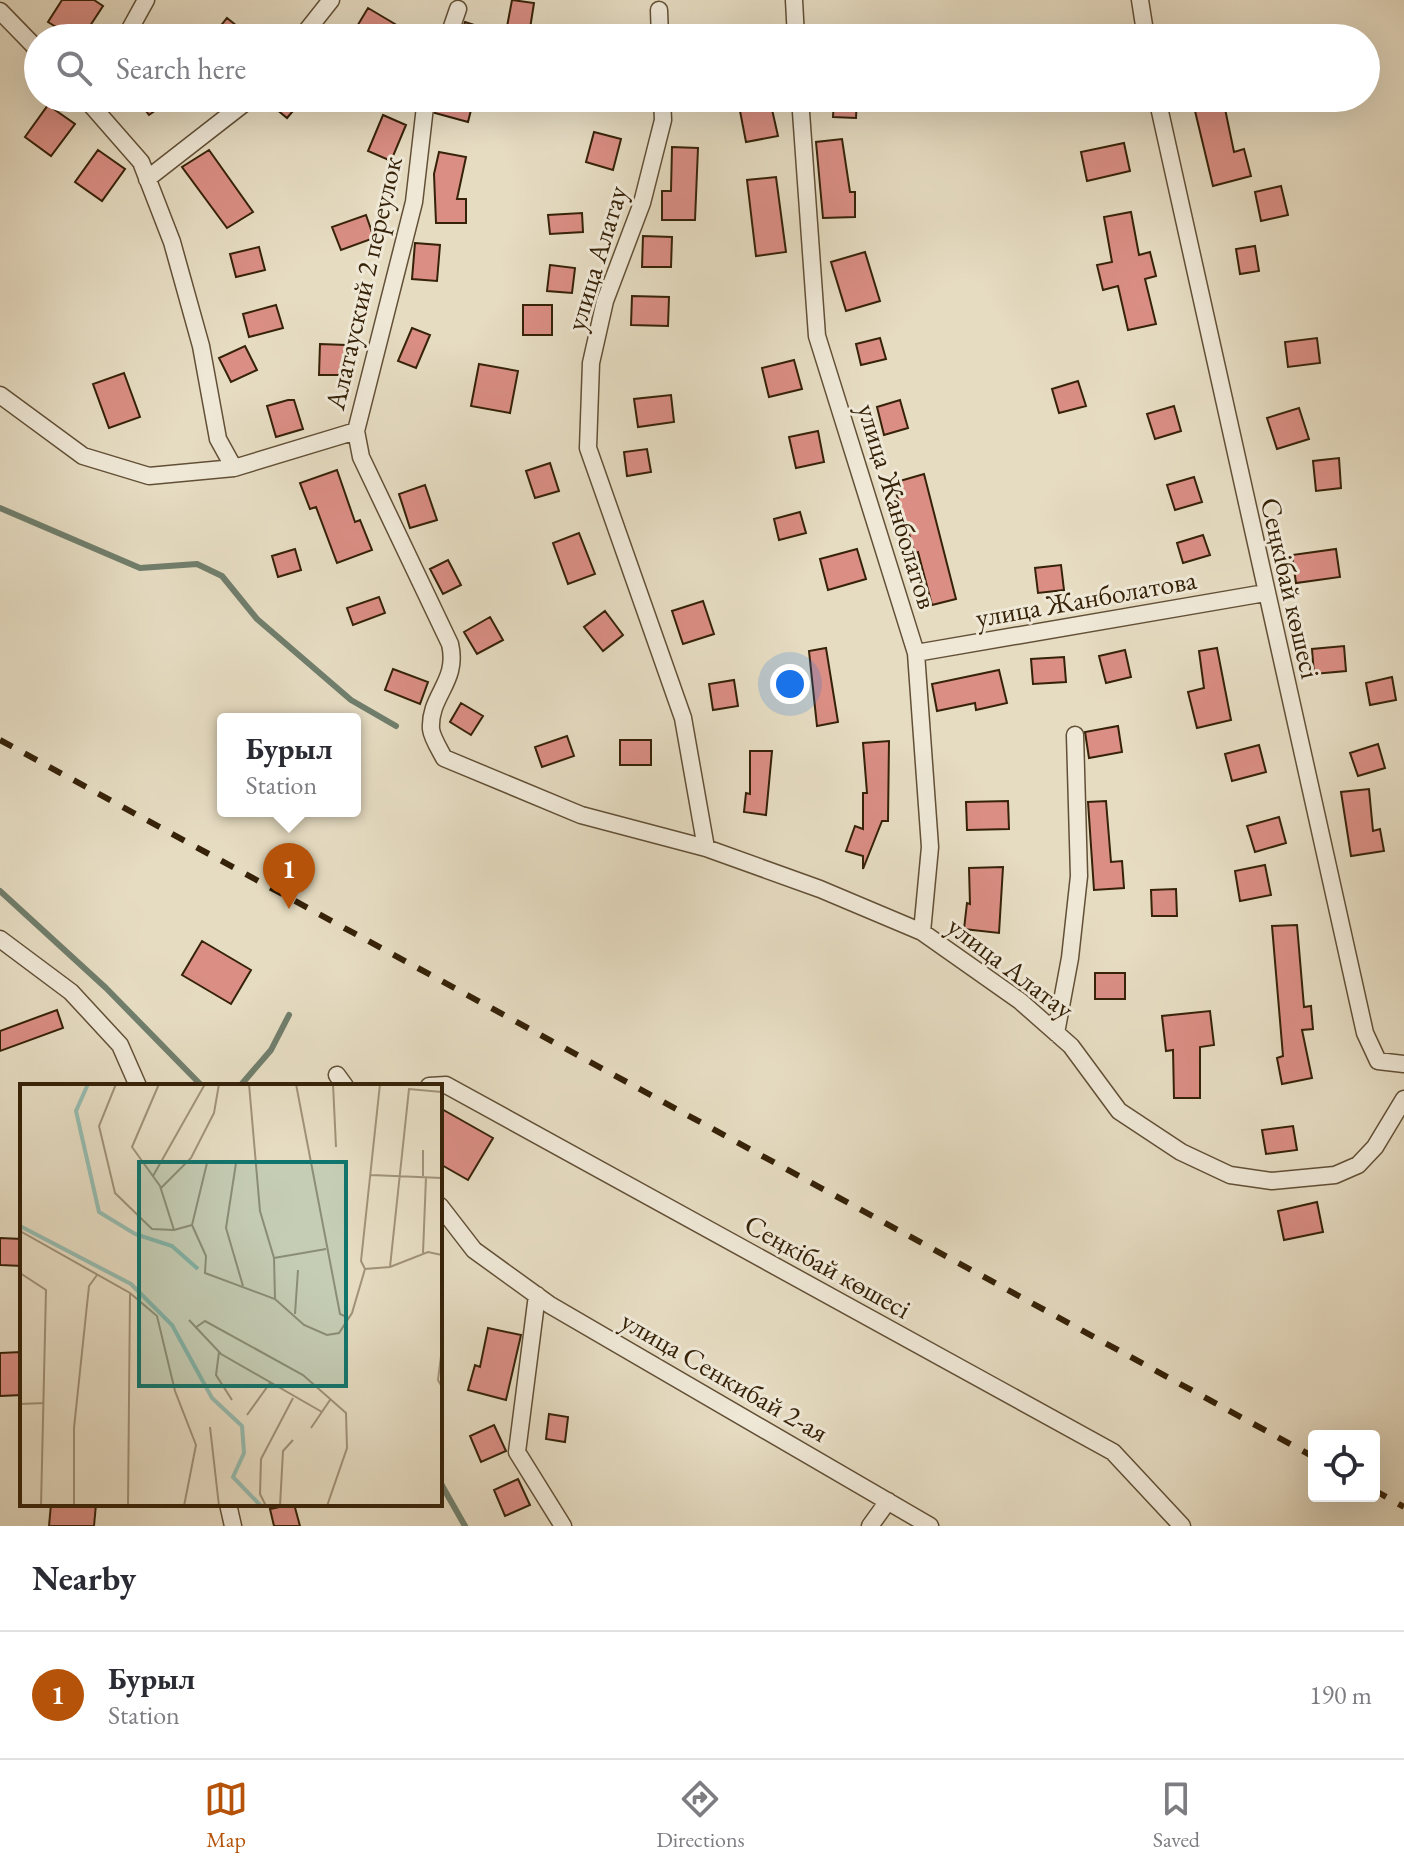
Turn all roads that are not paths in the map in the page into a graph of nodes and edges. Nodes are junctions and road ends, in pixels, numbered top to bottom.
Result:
1 (146, 0) edge
2 (331, 0) edge
3 (794, 0) edge
4 (1140, 0) edge
5 (458, 9) dead end
6 (659, 10) dead end
7 (0, 11) edge
8 (133, 24) edge
9 (312, 24) edge
10 (453, 24) edge
11 (660, 24) edge
12 (795, 24) edge
13 (1144, 24) edge
14 (24, 36) edge
15 (99, 112) edge
16 (233, 112) edge
17 (424, 112) edge
18 (663, 112) edge
19 (801, 112) edge
20 (1160, 112) edge
21 (147, 179) junction
22 (0, 395) edge
23 (356, 431) junction
24 (234, 468) junction
25 (1265, 593) junction
26 (916, 653) junction
27 (1075, 735) dead end
28 (706, 848) junction
29 (922, 932) junction
30 (0, 939) edge
31 (1056, 1033) junction
32 (1404, 1064) edge
33 (137, 1084) edge
34 (442, 1085) edge
35 (1404, 1099) edge
36 (442, 1209) edge
37 (537, 1295) junction
38 (888, 1501) junction
39 (228, 1506) edge
40 (233, 1526) edge
41 (563, 1526) edge
42 (870, 1526) edge
43 (930, 1526) edge
44 (1182, 1526) edge

1 - 8 street
2 - 9 street
3 - 12 street
4 - 13 street
5 - 10 street
6 - 11 street
7 - 14 street
15 - 21 street
16 - 21 street
17 - 23 street, Алатауский 2 переулок
18 - 28 street, улица Алатау
19 - 26 street, улица Жанболатов
20 - 25 street, Сеңкібай көшесі
21 - 24 street
22 - 24 street
23 - 24 street
23 - 28 street, улица Алатау
25 - 26 street, улица Жанболатова
25 - 32 street, Сеңкібай көшесі
26 - 29 street, улица Жанболатов
27 - 31 street
28 - 29 street, улица Алатау
29 - 31 street, улица Алатау
30 - 33 street
31 - 35 street, улица Алатау
34 - 44 street, Сеңкібай көшесі
36 - 37 street, улица Сенкибай 2-ая
37 - 38 street, улица Сенкибай 2-ая
37 - 41 street
38 - 42 street
38 - 43 street, улица Сенкибай 2-ая
39 - 40 street

